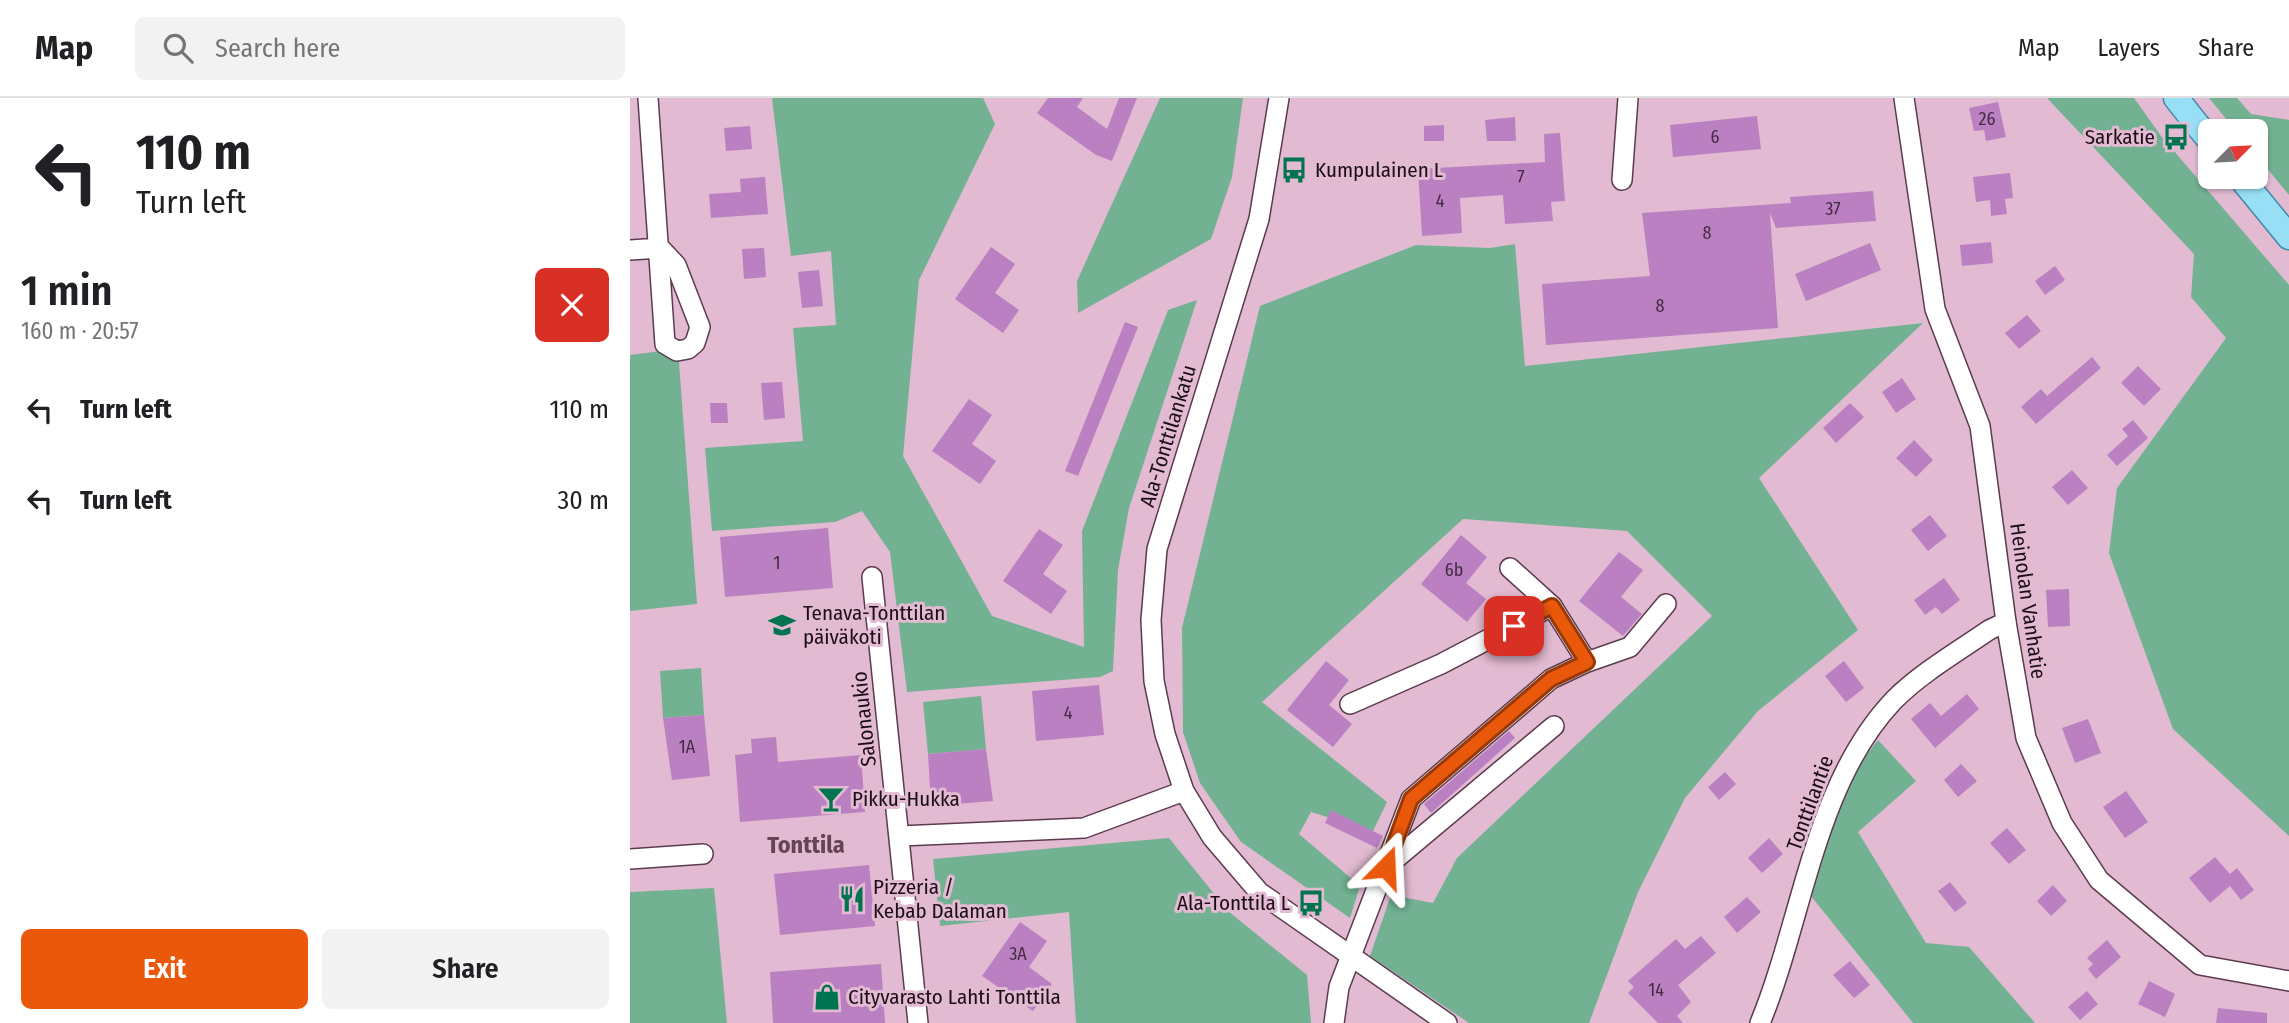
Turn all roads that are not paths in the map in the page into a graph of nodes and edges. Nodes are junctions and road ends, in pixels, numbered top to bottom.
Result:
1 (648, 98) edge
2 (1279, 98) edge
3 (1628, 98) edge
4 (1904, 98) edge
5 (2176, 98) edge
6 (2198, 126) edge
7 (1622, 180) dead end
8 (2250, 189) edge
9 (2289, 237) edge
10 (630, 250) edge
11 (1510, 568) dead end
12 (872, 577) dead end
13 (1666, 604) dead end
14 (1552, 606) junction
15 (2006, 622) junction
16 (1587, 662) junction
17 (1350, 704) dead end
18 (1554, 726) dead end
19 (1184, 791) junction
20 (900, 836) junction
21 (703, 853) dead end
22 (630, 859) edge
23 (1386, 867) junction
24 (1350, 957) junction
25 (2289, 981) edge
26 (918, 1023) edge
27 (1334, 1023) edge
28 (1447, 1023) edge
29 (1760, 1023) edge

1 - 10 street
2 - 19 street, Ala-Tonttilankatu
3 - 7 street
4 - 15 street, Heinolan Vanhatie
5 - 6 main road
8 - 9 main road
11 - 14 street
12 - 20 street, Salonaukio
13 - 16 street
14 - 16 street
14 - 17 street
15 - 25 street, Heinolan Vanhatie
15 - 29 street, Tonttilantie
16 - 23 street
18 - 23 street
19 - 20 street
19 - 24 street, Ala-Tonttilankatu
20 - 26 street, Salonaukio
21 - 22 street
23 - 24 street
24 - 27 street
24 - 28 street, Ala-Tonttilankatu

